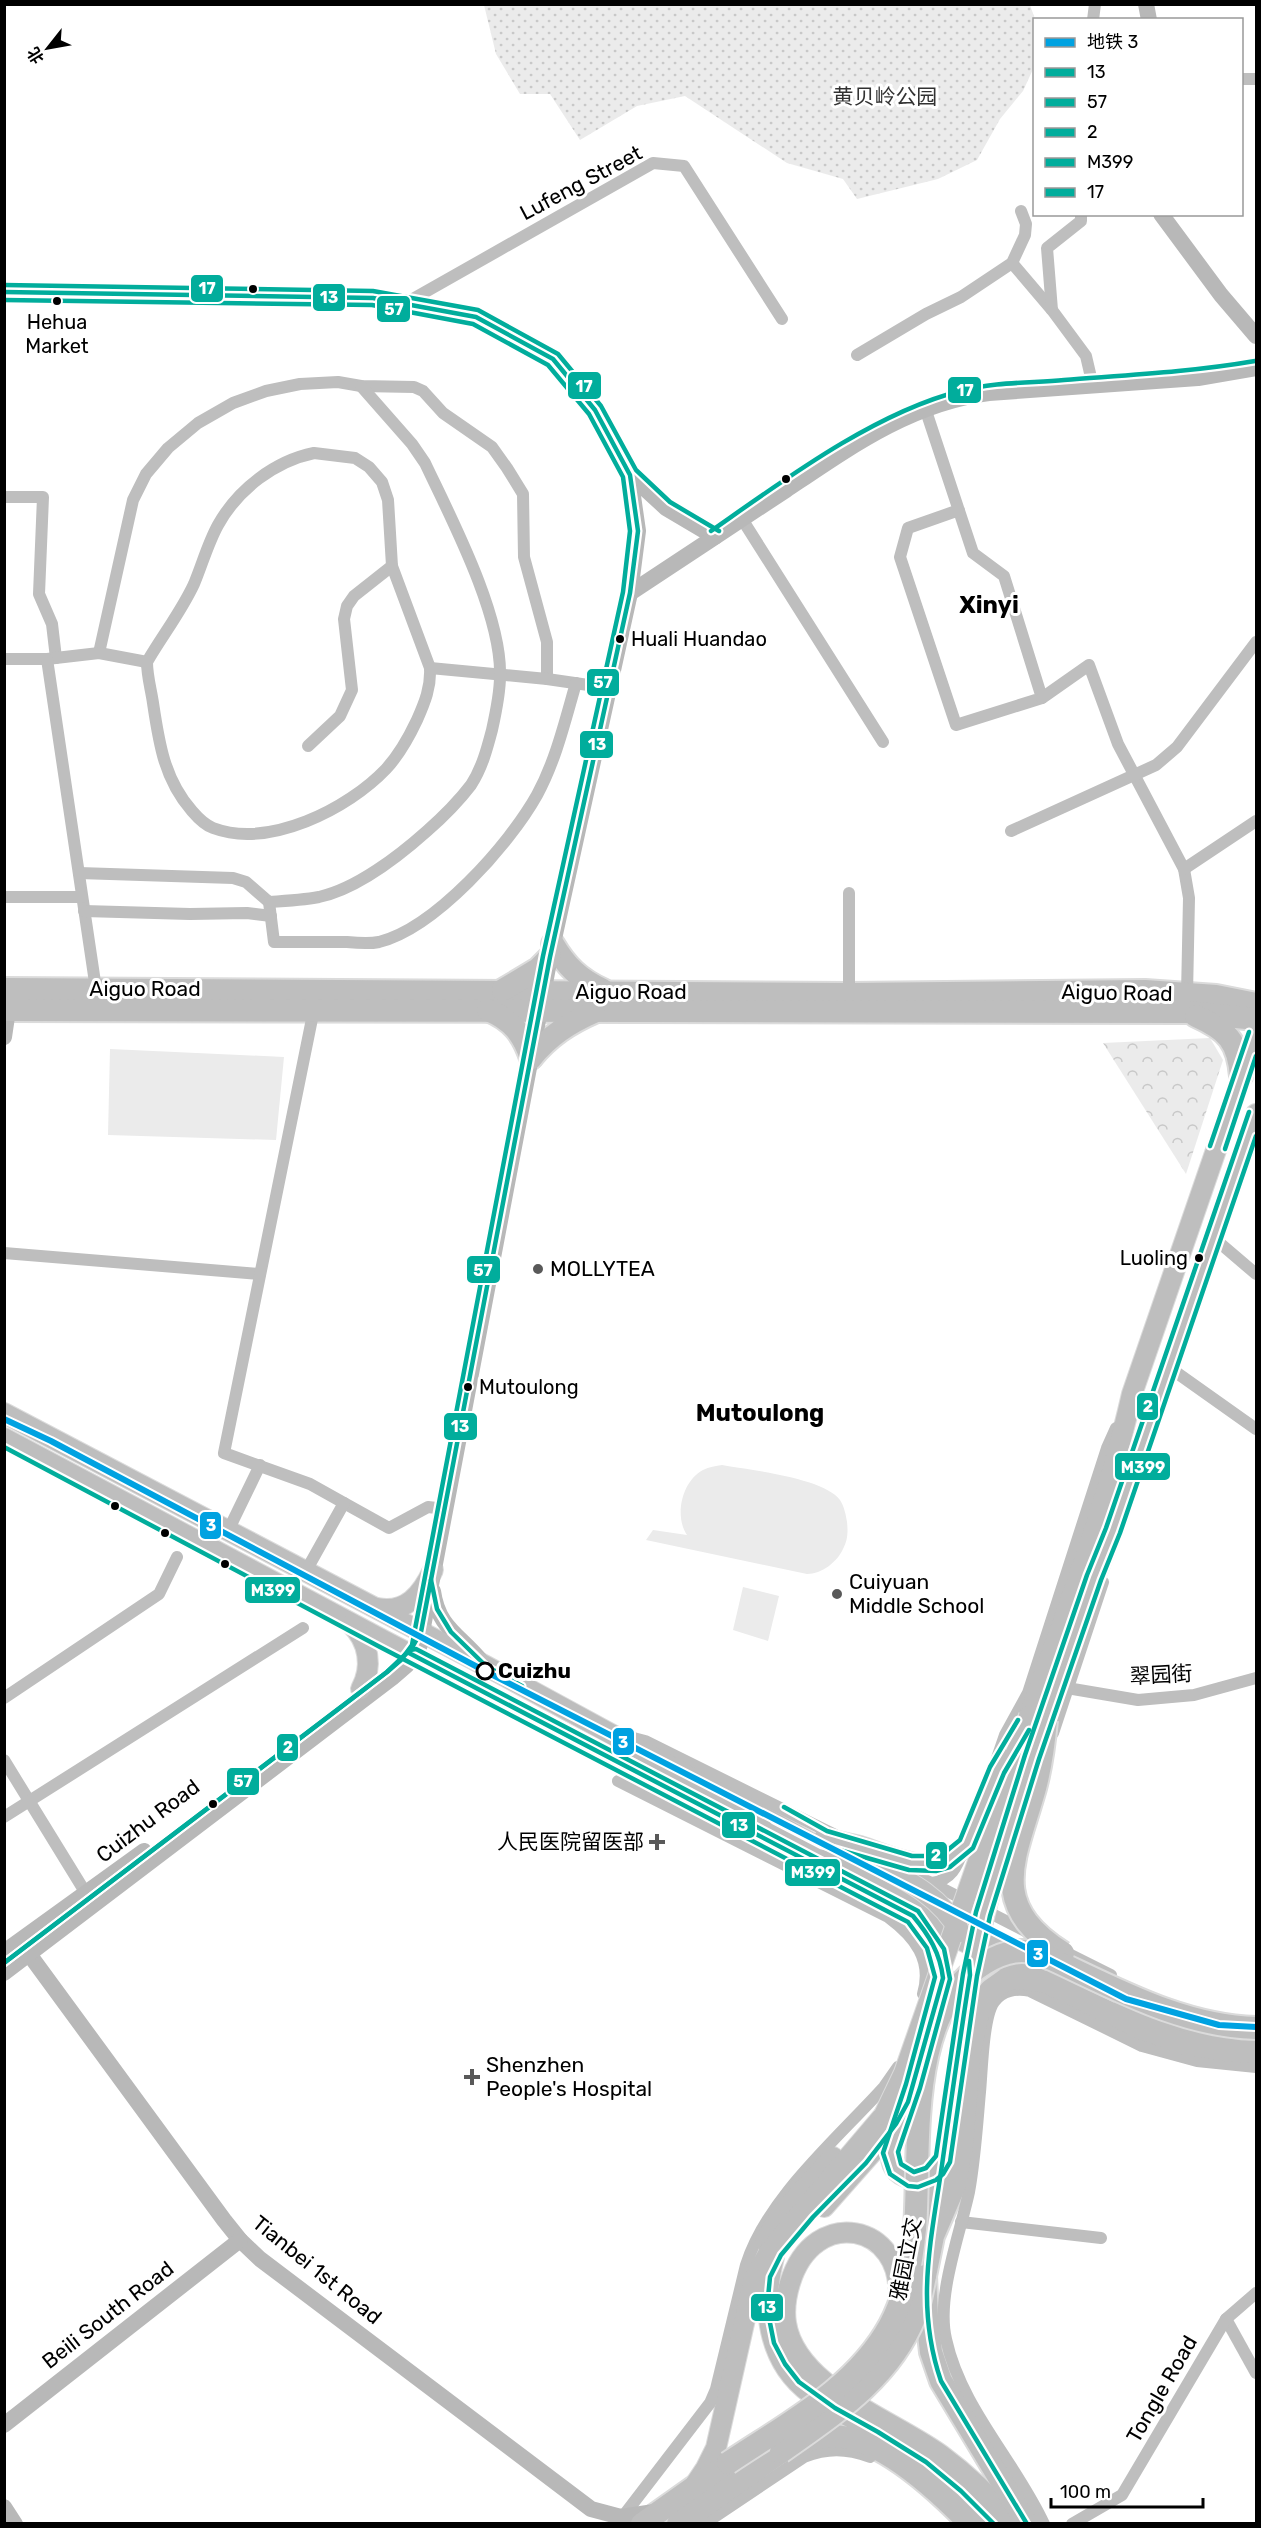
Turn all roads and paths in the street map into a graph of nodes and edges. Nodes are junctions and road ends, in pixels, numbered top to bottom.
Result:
1 (1022, 212) dead end
2 (1081, 216) edge
3 (1162, 216) edge
4 (1012, 263) junction
5 (4, 292) edge
6 (404, 304) junction
7 (1052, 310) junction
8 (782, 319) dead end
9 (1257, 336) edge
10 (857, 355) dead end
11 (1257, 368) edge
12 (361, 386) junction
13 (1093, 386) junction
14 (925, 408) junction
15 (630, 475) junction
16 (4, 497) edge
17 (959, 510) junction
18 (742, 519) junction
19 (715, 537) junction
20 (392, 566) junction
21 (630, 593) junction
22 (1257, 642) edge
23 (99, 653) junction
24 (52, 658) junction
25 (4, 659) edge
26 (147, 662) junction
27 (430, 668) junction
28 (501, 674) junction
29 (547, 679) junction
30 (576, 683) junction
31 (609, 688) junction
32 (1042, 698) junction
33 (883, 742) dead end
34 (308, 746) dead end
35 (1134, 775) junction
36 (1257, 821) edge
37 (1011, 831) dead end
38 (1184, 869) junction
39 (79, 873) junction
40 (849, 893) dead end
41 (4, 897) edge
42 (82, 897) junction
43 (269, 902) junction
44 (84, 910) junction
45 (271, 915) junction
46 (551, 950) junction
47 (1257, 987) edge
48 (96, 989) junction
49 (500, 991) junction
50 (849, 994) junction
51 (1216, 996) junction
52 (542, 1000) junction
53 (603, 1001) junction
54 (6, 1003) edge
55 (1187, 1003) junction
56 (1257, 1004) edge
57 (314, 1009) junction
58 (485, 1009) junction
59 (1257, 1018) edge
60 (1257, 1034) edge
61 (4, 1037) edge
62 (531, 1058) junction
63 (1241, 1076) junction
64 (1257, 1114) edge
65 (1215, 1239) junction
66 (4, 1253) edge
67 (260, 1274) junction
68 (1257, 1274) edge
69 (1170, 1368) junction
70 (1132, 1394) junction
71 (4, 1413) edge
72 (1257, 1429) edge
73 (4, 1438) edge
74 (260, 1466) junction
75 (344, 1503) junction
76 (445, 1509) junction
77 (228, 1530) junction
78 (1113, 1531) junction
79 (177, 1557) dead end
80 (306, 1571) junction
81 (432, 1576) junction
82 (1076, 1606) junction
83 (374, 1607) junction
84 (350, 1622) junction
85 (303, 1628) dead end
86 (421, 1632) junction
87 (412, 1654) junction
88 (486, 1666) junction
89 (1257, 1678) edge
90 (1067, 1688) junction
91 (361, 1689) junction
92 (4, 1698) edge
93 (1037, 1718) junction
94 (602, 1730) junction
95 (4, 1760) edge
96 (618, 1781) dead end
97 (726, 1798) junction
98 (29, 1801) junction
99 (4, 1817) edge
100 (829, 1836) junction
101 (932, 1883) junction
102 (87, 1895) junction
103 (913, 1916) junction
104 (1014, 1925) junction
105 (4, 1952) edge
106 (28, 1954) junction
107 (4, 1972) edge
108 (970, 1975) junction
109 (1046, 1982) junction
110 (1125, 1992) junction
111 (1257, 2018) edge
112 (1257, 2028) edge
113 (1257, 2036) edge
114 (925, 2051) junction
115 (1257, 2052) edge
116 (1257, 2067) edge
117 (893, 2115) junction
118 (943, 2159) junction
119 (961, 2222) junction
120 (933, 2236) junction
121 (1101, 2238) dead end
122 (240, 2240) junction
123 (762, 2276) junction
124 (925, 2276) junction
125 (1257, 2293) edge
126 (897, 2308) junction
127 (1226, 2319) junction
128 (1257, 2373) edge
129 (4, 2425) edge
130 (781, 2452) junction
131 (734, 2472) junction
132 (692, 2488) junction
133 (4, 2507) edge
134 (595, 2516) edge
135 (635, 2519) edge
136 (15, 2523) edge
137 (678, 2523) edge
138 (704, 2523) edge
139 (958, 2523) edge
140 (970, 2523) edge
141 (993, 2523) edge
142 (1014, 2523) edge
143 (1027, 2523) edge
144 (1044, 2523) edge
145 (1072, 2523) edge

1 - 4 street
2 - 7 street
3 - 9 street
4 - 7 street
4 - 10 street
5 - 6 street
6 - 8 street, Lufeng Street
6 - 15 street
7 - 13 street
11 - 13 street
12 - 23 street
12 - 28 street
12 - 29 street
13 - 14 street
14 - 17 street
14 - 18 street
15 - 19 street
15 - 21 street
16 - 24 street
17 - 32 street
17 - 32 street
18 - 19 street
18 - 33 street
19 - 21 street
20 - 26 street
20 - 27 street
20 - 34 street
21 - 31 street
22 - 35 street
23 - 24 street
23 - 26 street
24 - 25 street
24 - 39 street
26 - 27 street
27 - 28 street
28 - 29 street
28 - 43 street
29 - 30 street
30 - 31 street
30 - 45 street
31 - 46 street
32 - 35 street
35 - 37 street
35 - 38 street
36 - 38 street
38 - 55 street
39 - 42 street
39 - 43 street
40 - 50 street
41 - 42 street
42 - 44 street
43 - 45 street
44 - 45 street
44 - 48 street
46 - 49 highway
46 - 52 street
46 - 53 highway
47 - 51 highway
48 - 49 highway, Aiguo Road
48 - 54 highway, Aiguo Road
49 - 52 highway, Aiguo Road
50 - 53 highway, Aiguo Road
50 - 55 highway, Aiguo Road
51 - 55 highway, Aiguo Road
51 - 56 highway, Aiguo Road
52 - 53 highway, Aiguo Road
52 - 58 highway, Aiguo Road
52 - 62 street
53 - 55 highway, Aiguo Road
53 - 62 highway
54 - 57 highway, Aiguo Road
54 - 61 street
55 - 59 highway, Aiguo Road
55 - 63 highway
57 - 58 highway, Aiguo Road
57 - 67 street
58 - 62 highway
60 - 63 main road
62 - 76 street
63 - 70 main road
64 - 65 main road
65 - 68 street
65 - 69 main road
66 - 67 street
67 - 74 street
69 - 72 street
69 - 78 main road
70 - 82 main road
70 - 101 street
71 - 77 main road
73 - 84 main road
74 - 75 street
74 - 77 street
75 - 76 street
75 - 80 street
76 - 81 street
77 - 80 main road
78 - 82 main road
78 - 90 street
79 - 92 street
80 - 83 main road
81 - 83 main road
81 - 86 street
81 - 88 street
82 - 93 main road, bridge
83 - 86 main road
84 - 87 main road
84 - 91 main road
85 - 98 street
86 - 87 street
86 - 88 main road
87 - 91 street, Cuizhu Road
87 - 103 main road
87 - 106 street, Cuizhu Road
88 - 94 main road
89 - 90 street, 翠园街
90 - 104 street
91 - 102 street, Cuizhu Road
93 - 100 main road, bridge
93 - 108 main road, bridge
93 - 110 highway, bridge
93 - 117 main road, bridge
94 - 97 main road
94 - 100 street
95 - 98 street
96 - 135 street
97 - 100 main road
97 - 113 main road
98 - 99 street
98 - 102 street
100 - 101 street
100 - 108 main road, bridge
101 - 104 street
102 - 105 street, Cuizhu Road
103 - 109 main road
103 - 114 main road
104 - 111 street
106 - 107 street, Cuizhu Road
106 - 122 street, Tianbei 1st Road
108 - 118 main road
109 - 115 highway, 雅园立交
109 - 120 highway, 雅园立交
110 - 112 highway, 雅园立交, bridge
110 - 114 highway, 雅园立交, bridge
114 - 117 main road, bridge
114 - 123 main road
114 - 126 highway, 雅园立交, bridge
116 - 119 street
117 - 118 main road
117 - 123 main road
117 - 123 main road
118 - 120 main road
119 - 121 street
119 - 144 street
120 - 124 highway, 雅园立交
122 - 129 street, Beili South Road
122 - 134 street, Tianbei 1st Road
123 - 132 main road
123 - 141 main road
124 - 130 highway, bridge
124 - 143 highway, bridge
125 - 127 street, Tongle Road
126 - 131 highway, 雅园立交, bridge
126 - 142 main road, bridge
127 - 128 street
127 - 145 street, Tongle Road
130 - 131 highway
130 - 140 highway, bridge
131 - 132 highway
131 - 137 highway
132 - 135 highway
133 - 136 street
134 - 135 street, Tianbei 1st Road
138 - 139 street

